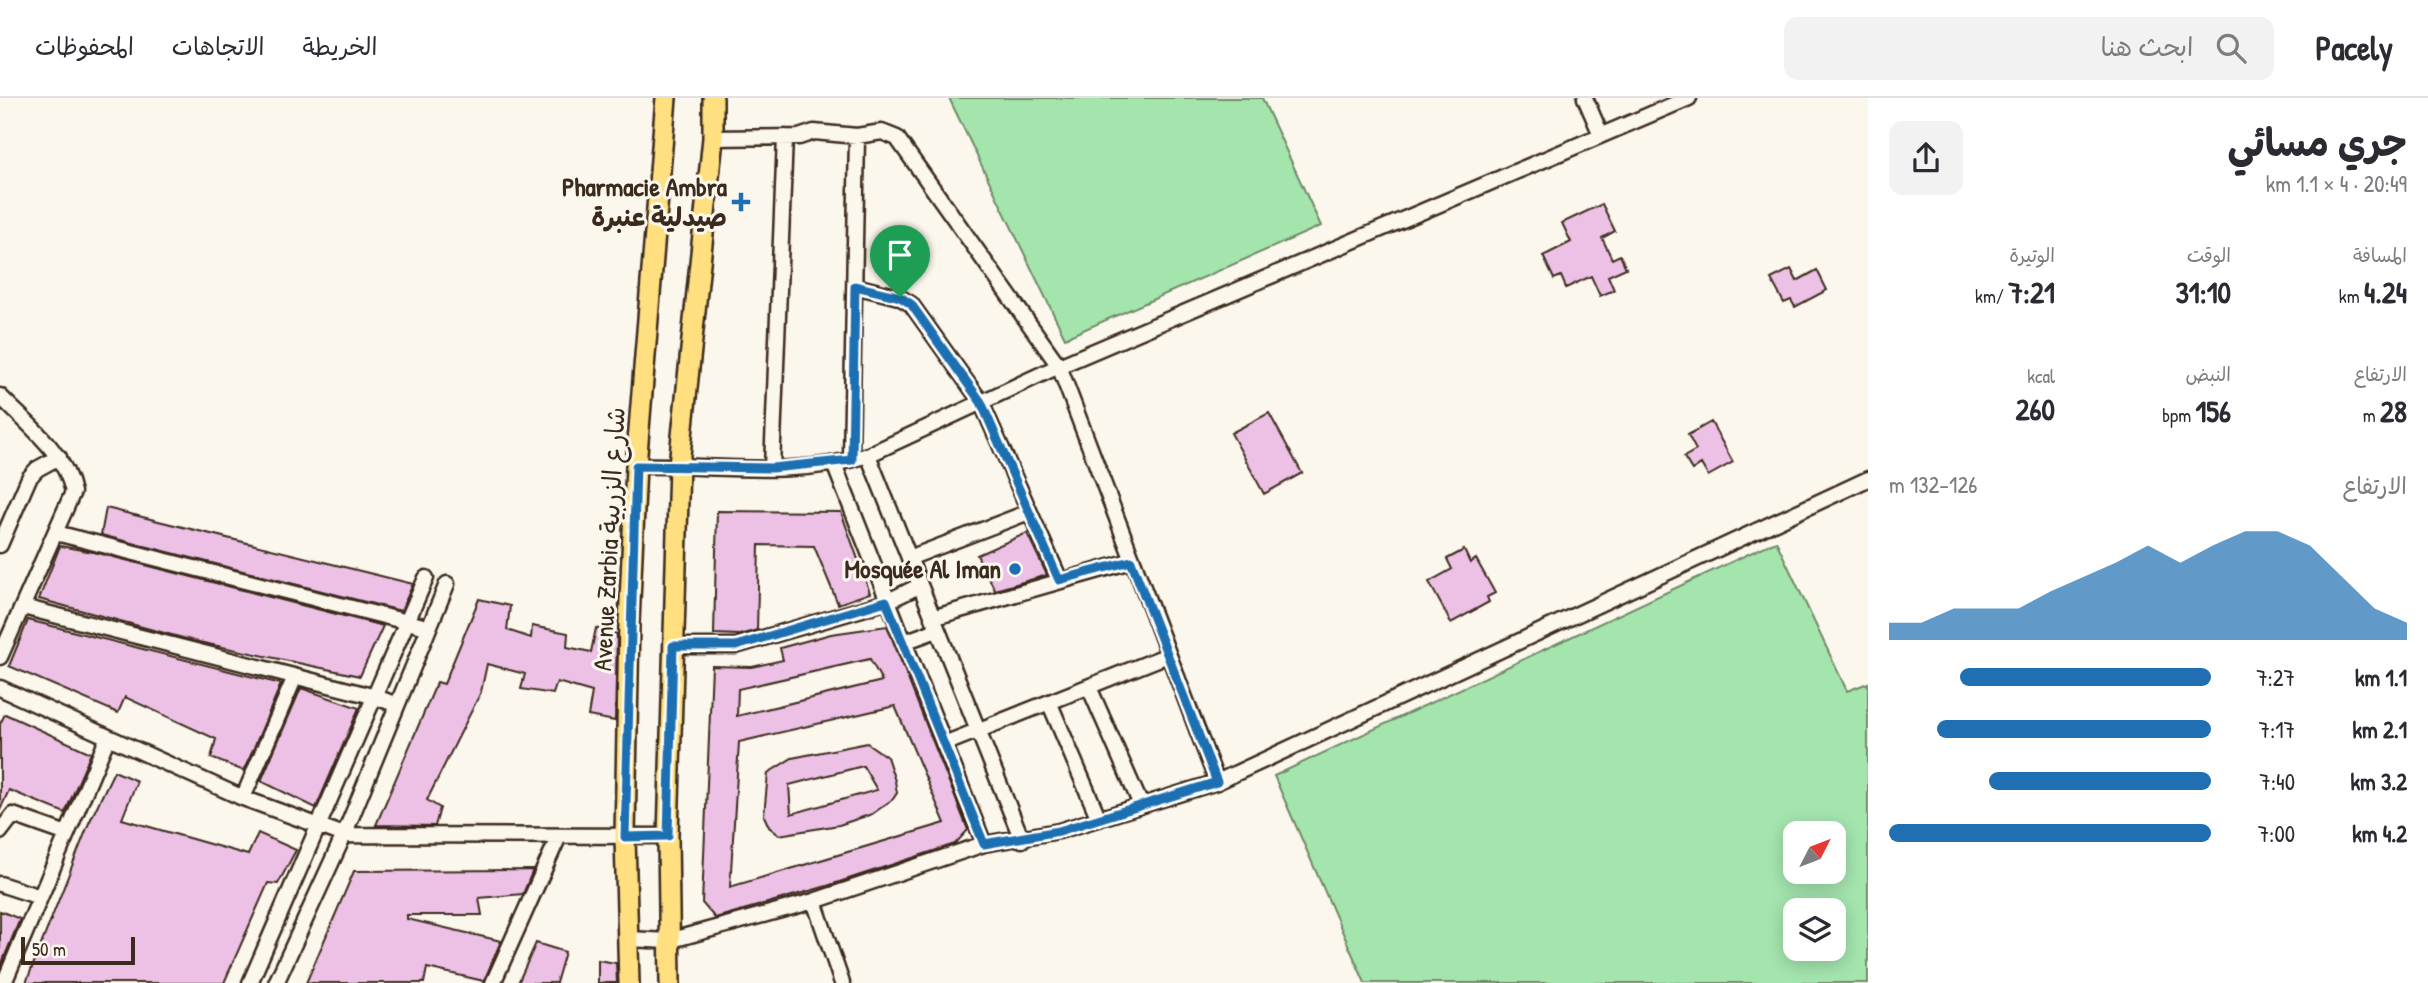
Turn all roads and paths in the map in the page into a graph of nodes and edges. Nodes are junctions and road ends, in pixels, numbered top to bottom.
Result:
1 (666, 98) edge
2 (713, 98) edge
3 (1584, 98) edge
4 (1689, 98) edge
5 (1601, 135) junction
6 (857, 136) junction
7 (785, 137) junction
8 (713, 138) junction
9 (855, 286) junction
10 (1059, 366) junction
11 (0, 396) edge
12 (981, 402) junction
13 (868, 455) junction
14 (59, 457) junction
15 (852, 460) junction
16 (834, 464) junction
17 (679, 465) junction
18 (636, 466) junction
19 (772, 468) junction
20 (1868, 479) edge
21 (1029, 512) junction
22 (57, 533) junction
23 (0, 545) edge
24 (909, 558) junction
25 (1131, 561) junction
26 (426, 578) dead end
27 (1059, 580) junction
28 (447, 584) dead end
29 (919, 586) junction
30 (886, 601) junction
31 (23, 607) junction
32 (407, 621) junction
33 (934, 624) junction
34 (427, 627) junction
35 (904, 642) junction
36 (673, 646) junction
37 (1168, 655) junction
38 (0, 657) edge
39 (295, 678) junction
40 (1089, 687) junction
41 (0, 688) edge
42 (376, 697) junction
43 (1050, 704) junction
44 (397, 705) junction
45 (980, 732) junction
46 (108, 737) junction
47 (944, 744) junction
48 (1217, 782) junction
49 (243, 798) junction
50 (1141, 806) junction
51 (1098, 819) junction
52 (317, 827) junction
53 (0, 832) edge
54 (67, 834) junction
55 (345, 835) junction
56 (559, 836) junction
57 (668, 836) junction
58 (625, 837) junction
59 (1022, 840) junction
60 (984, 844) junction
61 (0, 884) edge
62 (290, 890) junction
63 (40, 897) junction
64 (316, 897) junction
65 (814, 901) junction
66 (629, 939) junction
67 (668, 941) junction
68 (4, 983) edge
69 (250, 983) edge
70 (276, 983) edge
71 (493, 983) edge
72 (629, 983) edge
73 (670, 983) edge
74 (842, 983) edge

1 - 18 main road, Avenue Zarbia شارع الزربية
2 - 8 main road
3 - 5 street
4 - 5 street
5 - 10 street
6 - 7 street
6 - 9 street
6 - 10 street
7 - 8 street
7 - 19 street
8 - 17 main road
9 - 12 street
9 - 15 street
10 - 12 street
10 - 25 street
11 - 14 street
12 - 13 street
12 - 21 street
13 - 15 street
13 - 24 street
14 - 22 street
14 - 23 street
15 - 16 street
16 - 19 street
16 - 30 street
17 - 18 street
17 - 19 street
17 - 36 main road
18 - 58 main road, Avenue Zarbia شارع الزربية
20 - 48 street
21 - 24 street
21 - 27 street
22 - 31 street
22 - 32 street
24 - 29 street
25 - 27 street
25 - 37 street
26 - 32 street
27 - 33 street
28 - 34 street
29 - 30 street
29 - 33 street
30 - 35 street
30 - 36 street
31 - 38 street
31 - 39 street
32 - 34 street
32 - 42 street
33 - 35 street
33 - 45 street
34 - 44 street
35 - 47 street
36 - 57 main road
37 - 40 street
37 - 48 street
39 - 42 street
39 - 49 street
40 - 43 street
40 - 50 street
41 - 46 street
42 - 44 street
42 - 52 street
43 - 45 street
43 - 51 street
44 - 55 street
45 - 47 street
45 - 59 street
46 - 49 street
46 - 54 street
47 - 60 street
48 - 50 street
49 - 52 street
50 - 51 street
51 - 59 street
52 - 55 street
52 - 62 street
53 - 54 street
54 - 63 street
55 - 56 street
55 - 64 street
56 - 58 street
56 - 71 street
57 - 58 street
57 - 67 main road
58 - 66 main road, Avenue Zarbia شارع الزربية
59 - 60 street
60 - 65 street
61 - 63 street
62 - 64 street
62 - 69 street
63 - 68 street
64 - 70 street
65 - 67 street
65 - 74 street
66 - 67 street
66 - 72 main road, Avenue Zarbia شارع الزربية
67 - 73 main road

